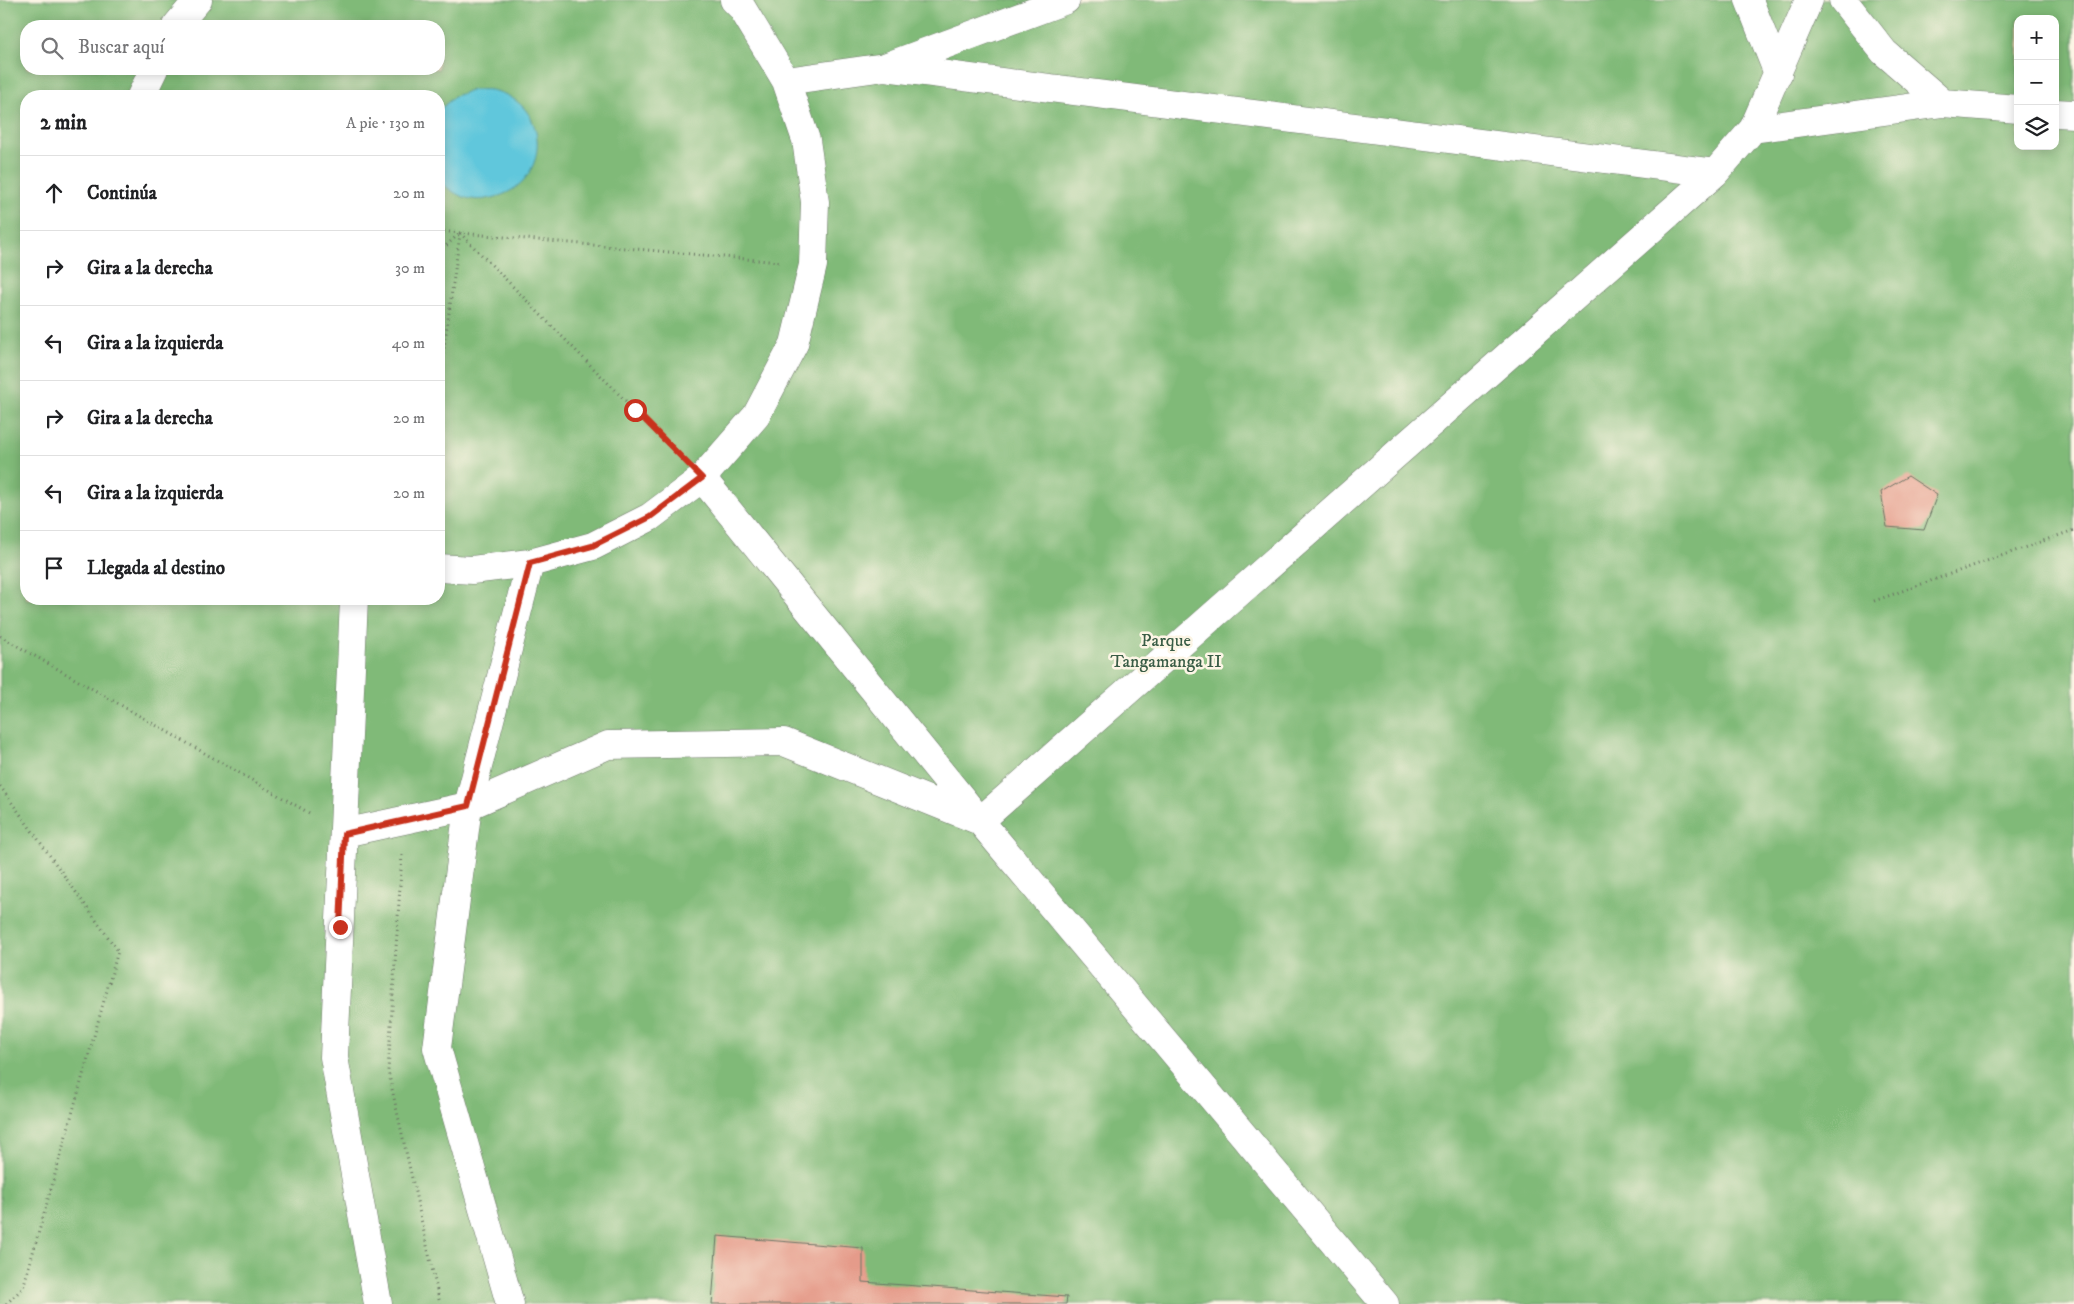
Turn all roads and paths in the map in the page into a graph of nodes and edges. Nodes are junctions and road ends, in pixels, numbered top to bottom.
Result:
1 (198, 0) edge
2 (734, 0) edge
3 (1066, 0) edge
4 (1749, 0) edge
5 (1809, 0) edge
6 (1843, 0) edge
7 (181, 20) edge
8 (885, 67) junction
9 (1778, 74) junction
10 (151, 75) edge
11 (786, 81) junction
12 (144, 90) edge
13 (1943, 103) junction
14 (2014, 109) edge
15 (2059, 113) edge
16 (2074, 114) edge
17 (1753, 129) junction
18 (1715, 173) junction
19 (445, 232) edge
20 (460, 233) junction
21 (445, 247) edge
22 (813, 265) junction
23 (445, 340) edge
24 (702, 478) junction
25 (2074, 530) edge
26 (530, 563) junction
27 (445, 568) edge
28 (1874, 601) dead end
29 (354, 605) edge
30 (0, 636) edge
31 (0, 786) edge
32 (468, 806) junction
33 (980, 820) junction
34 (344, 834) junction
35 (6, 1304) edge
36 (378, 1304) edge
37 (510, 1304) edge
38 (1385, 1304) edge

1 - 7 street
2 - 11 street
3 - 8 street
4 - 9 street
5 - 9 street
6 - 13 street
8 - 11 street
8 - 18 street
9 - 17 street
10 - 12 street
11 - 22 street
13 - 14 street
13 - 17 street
15 - 16 street
17 - 18 street
18 - 33 street
19 - 20 path
20 - 21 path
20 - 22 path
20 - 23 path
20 - 24 path
22 - 24 street
24 - 26 street
24 - 33 street
25 - 28 path
26 - 27 street
26 - 32 street
29 - 34 street
30 - 34 path
31 - 35 path
32 - 33 street
32 - 34 street
32 - 37 street
33 - 38 street
34 - 36 street

